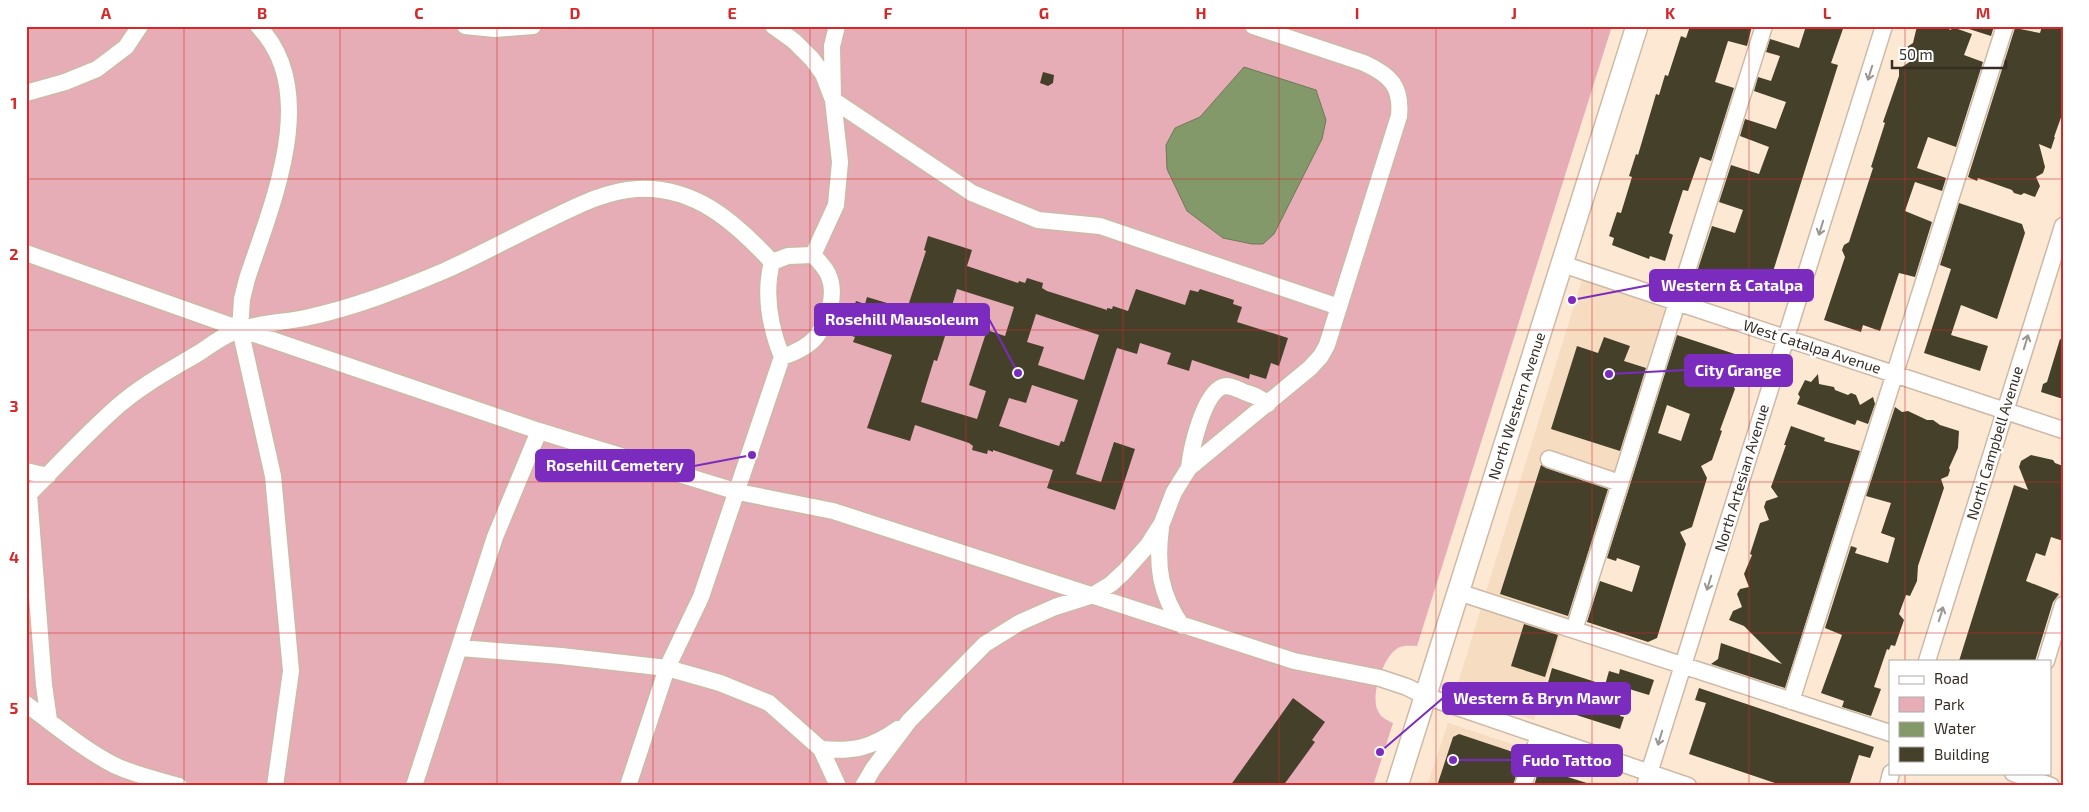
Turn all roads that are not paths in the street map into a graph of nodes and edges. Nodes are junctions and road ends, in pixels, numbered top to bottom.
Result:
1 (140, 26) edge
2 (258, 26) edge
3 (465, 26) edge
4 (533, 26) edge
5 (773, 26) edge
6 (837, 26) edge
7 (1253, 26) edge
8 (1637, 26) edge
9 (1764, 26) edge
10 (1884, 26) edge
11 (2005, 26) edge
12 (26, 93) edge
13 (833, 100) junction
14 (2063, 226) edge
15 (26, 253) edge
16 (813, 255) junction
17 (772, 262) junction
18 (1562, 264) junction
19 (1678, 302) junction
20 (1339, 307) junction
21 (240, 329) junction
22 (1786, 339) junction
23 (782, 357) junction
24 (1895, 374) junction
25 (1268, 404) junction
26 (2005, 410) junction
27 (2063, 430) edge
28 (539, 431) junction
29 (1549, 459) dead end
30 (1189, 468) junction
31 (26, 471) edge
32 (48, 476) junction
33 (1620, 483) junction
34 (738, 492) junction
35 (28, 496) edge
36 (1162, 524) junction
37 (1458, 592) junction
38 (1093, 595) junction
39 (2063, 605) edge
40 (1182, 626) junction
41 (1574, 630) junction
42 (460, 648) junction
43 (1927, 660) edge
44 (2046, 660) edge
45 (1683, 665) junction
46 (667, 668) junction
47 (1425, 696) junction
48 (1792, 701) junction
49 (26, 704) edge
50 (48, 720) junction
51 (909, 721) junction
52 (1889, 733) edge
53 (1539, 735) junction
54 (821, 750) junction
55 (1892, 774) edge
56 (2016, 774) edge
57 (1647, 779) edge
58 (144, 782) edge
59 (179, 786) edge
60 (275, 786) edge
61 (414, 786) edge
62 (628, 786) edge
63 (838, 786) edge
64 (863, 786) edge
65 (1397, 786) edge
66 (1523, 786) edge
67 (1688, 786) edge
68 (1888, 786) edge
69 (2051, 786) edge

1 - 12 street
2 - 21 street
3 - 4 street
5 - 13 street
6 - 13 street
7 - 20 street
8 - 18 main road, North Western Avenue
9 - 19 street
10 -> 22 street, North Artesian Avenue
11 - 24 street
13 - 16 street
13 - 20 street
26 -> 14 street, North Campbell Avenue
15 - 21 street
16 - 17 street
16 - 23 street
17 - 21 street
17 - 23 street
18 - 19 street, West Catalpa Avenue
18 - 37 main road, North Western Avenue
19 - 22 street, West Catalpa Avenue
19 - 33 street
20 - 25 street
21 - 28 street
21 - 32 street
21 - 60 street
22 - 24 street, West Catalpa Avenue
22 -> 45 street, North Artesian Avenue
23 - 34 street
24 - 26 street, West Catalpa Avenue
24 - 48 street
25 - 30 street
25 - 30 street
26 - 27 street, West Catalpa Avenue
43 -> 26 street, North Campbell Avenue
28 - 34 street
28 - 42 street
29 - 33 street
30 - 36 street
31 - 32 street
32 - 35 street
33 - 41 street
34 - 38 street
34 - 46 street
35 - 50 street
36 - 38 street
36 - 40 street
37 - 41 street
37 - 47 main road, North Western Avenue
38 - 40 street
38 - 51 street
39 - 44 street
40 - 47 street
41 - 45 street
42 - 46 street
42 - 61 street
45 - 48 street
45 -> 57 street, North Artesian Avenue
46 - 54 street
46 - 62 street
47 - 53 street
47 - 65 main road, North Western Avenue
48 - 52 street
49 - 50 street
50 - 58 street
51 - 54 street
51 - 64 street
53 - 57 street
53 - 66 street
54 - 63 street
55 - 68 street
56 - 69 street
57 - 67 street
58 - 59 street

